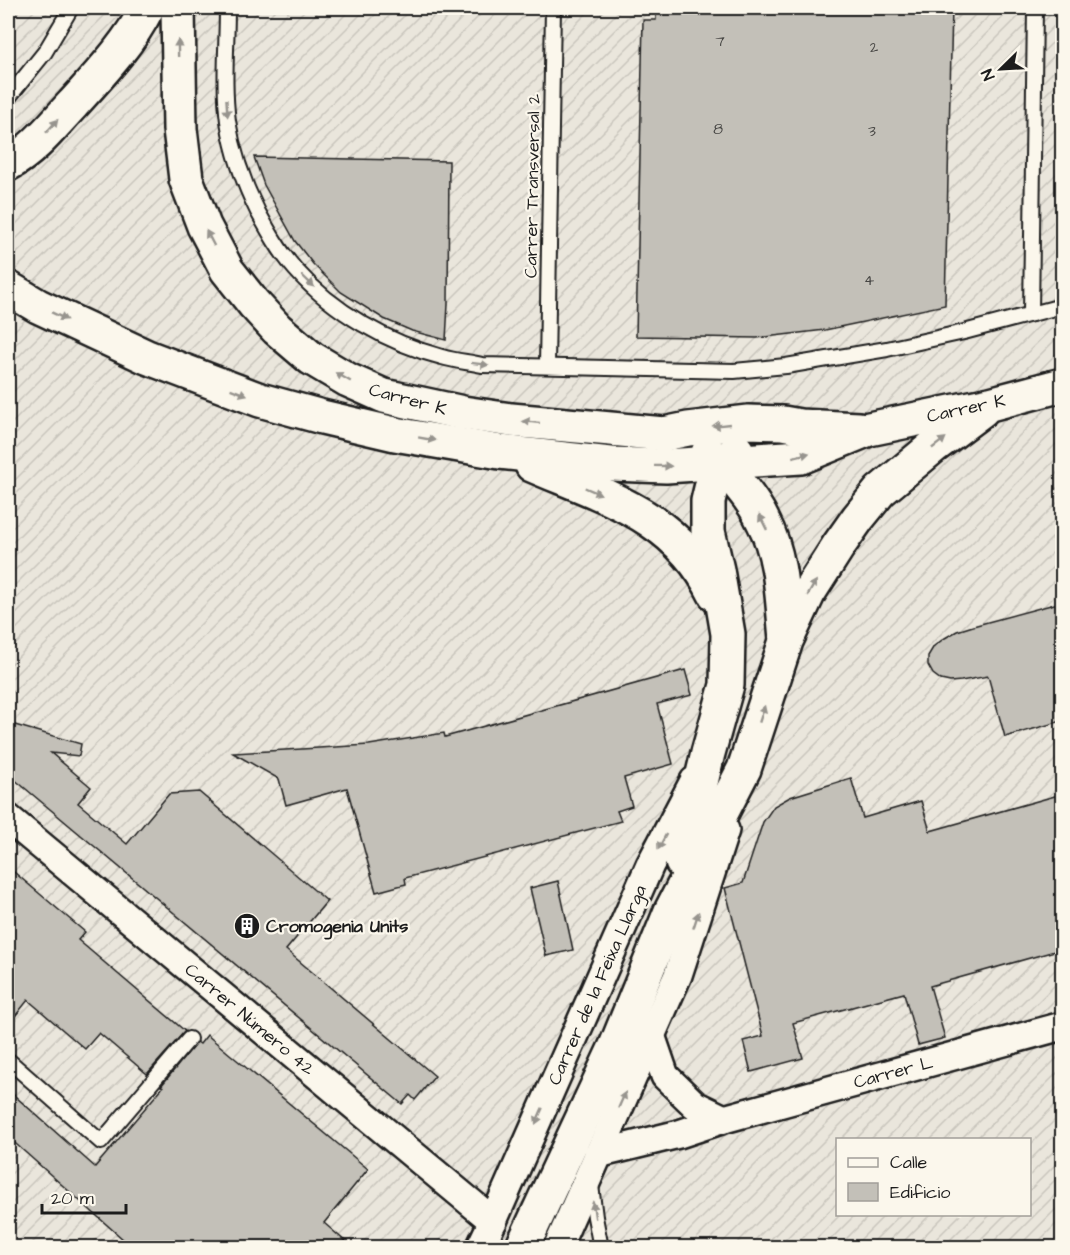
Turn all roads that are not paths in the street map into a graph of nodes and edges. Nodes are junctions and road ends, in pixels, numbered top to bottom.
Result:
1 (71, 8) edge
2 (147, 8) edge
3 (178, 8) edge
4 (227, 8) edge
5 (553, 8) edge
6 (1035, 8) edge
7 (8, 98) edge
8 (8, 164) edge
9 (8, 288) edge
10 (1062, 306) edge
11 (1031, 314) junction
12 (547, 366) junction
13 (1062, 385) edge
14 (990, 404) junction
15 (800, 426) junction
16 (868, 429) junction
17 (664, 434) junction
18 (500, 452) junction
19 (722, 463) junction
20 (726, 623) junction
21 (786, 641) junction
22 (708, 753) junction
23 (744, 769) junction
24 (8, 818) edge
25 (671, 911) junction
26 (1062, 1026) edge
27 (651, 1035) junction
28 (189, 1039) dead end
29 (8, 1060) edge
30 (724, 1119) junction
31 (594, 1163) junction
32 (493, 1221) junction
33 (480, 1248) edge
34 (488, 1248) edge
35 (522, 1248) edge
36 (557, 1248) edge
37 (601, 1248) edge

1 - 7 lane
8 -> 2 main road
17 -> 3 main road, Carrer K
4 -> 12 lane
5 - 12 lane, Carrer Transversal 2
6 - 11 lane
9 -> 18 main road, Carrer K
10 - 11 lane
11 - 12 lane
13 - 14 main road, Carrer K
14 - 16 main road, Carrer K
21 -> 14 main road, Carrer de la Feixa Llarga
15 - 16 main road, Carrer K
15 -> 17 main road, Carrer K
15 - 19 main road
19 -> 16 main road, Carrer K
17 - 19 main road, Carrer de la Feixa Llarga
18 -> 19 main road, Carrer K
18 -> 20 main road, Carrer de la Feixa Llarga
19 - 20 main road, Carrer de la Feixa Llarga
21 -> 19 main road, Carrer de la Feixa Llarga
20 - 22 main road, Carrer de la Feixa Llarga
23 -> 21 main road, Carrer de la Feixa Llarga
22 - 25 main road, Carrer de la Feixa Llarga
22 -> 32 street, Carrer de la Feixa Llarga
23 - 25 main road, Carrer de la Feixa Llarga
27 -> 23 street, Carrer de la Feixa Llarga
24 - 32 street, Carrer Número 42
25 - 35 main road, Carrer de la Feixa Llarga
26 - 30 street, Carrer L
27 - 30 street
31 -> 27 street, Carrer de la Feixa Llarga
28 - 29 lane
30 - 31 street, Carrer L
31 - 36 street, Carrer de la Feixa Llarga
37 -> 31 lane
32 - 33 street, Carrer de la Feixa Llarga
32 - 34 street, Carrer de la Feixa Llarga

